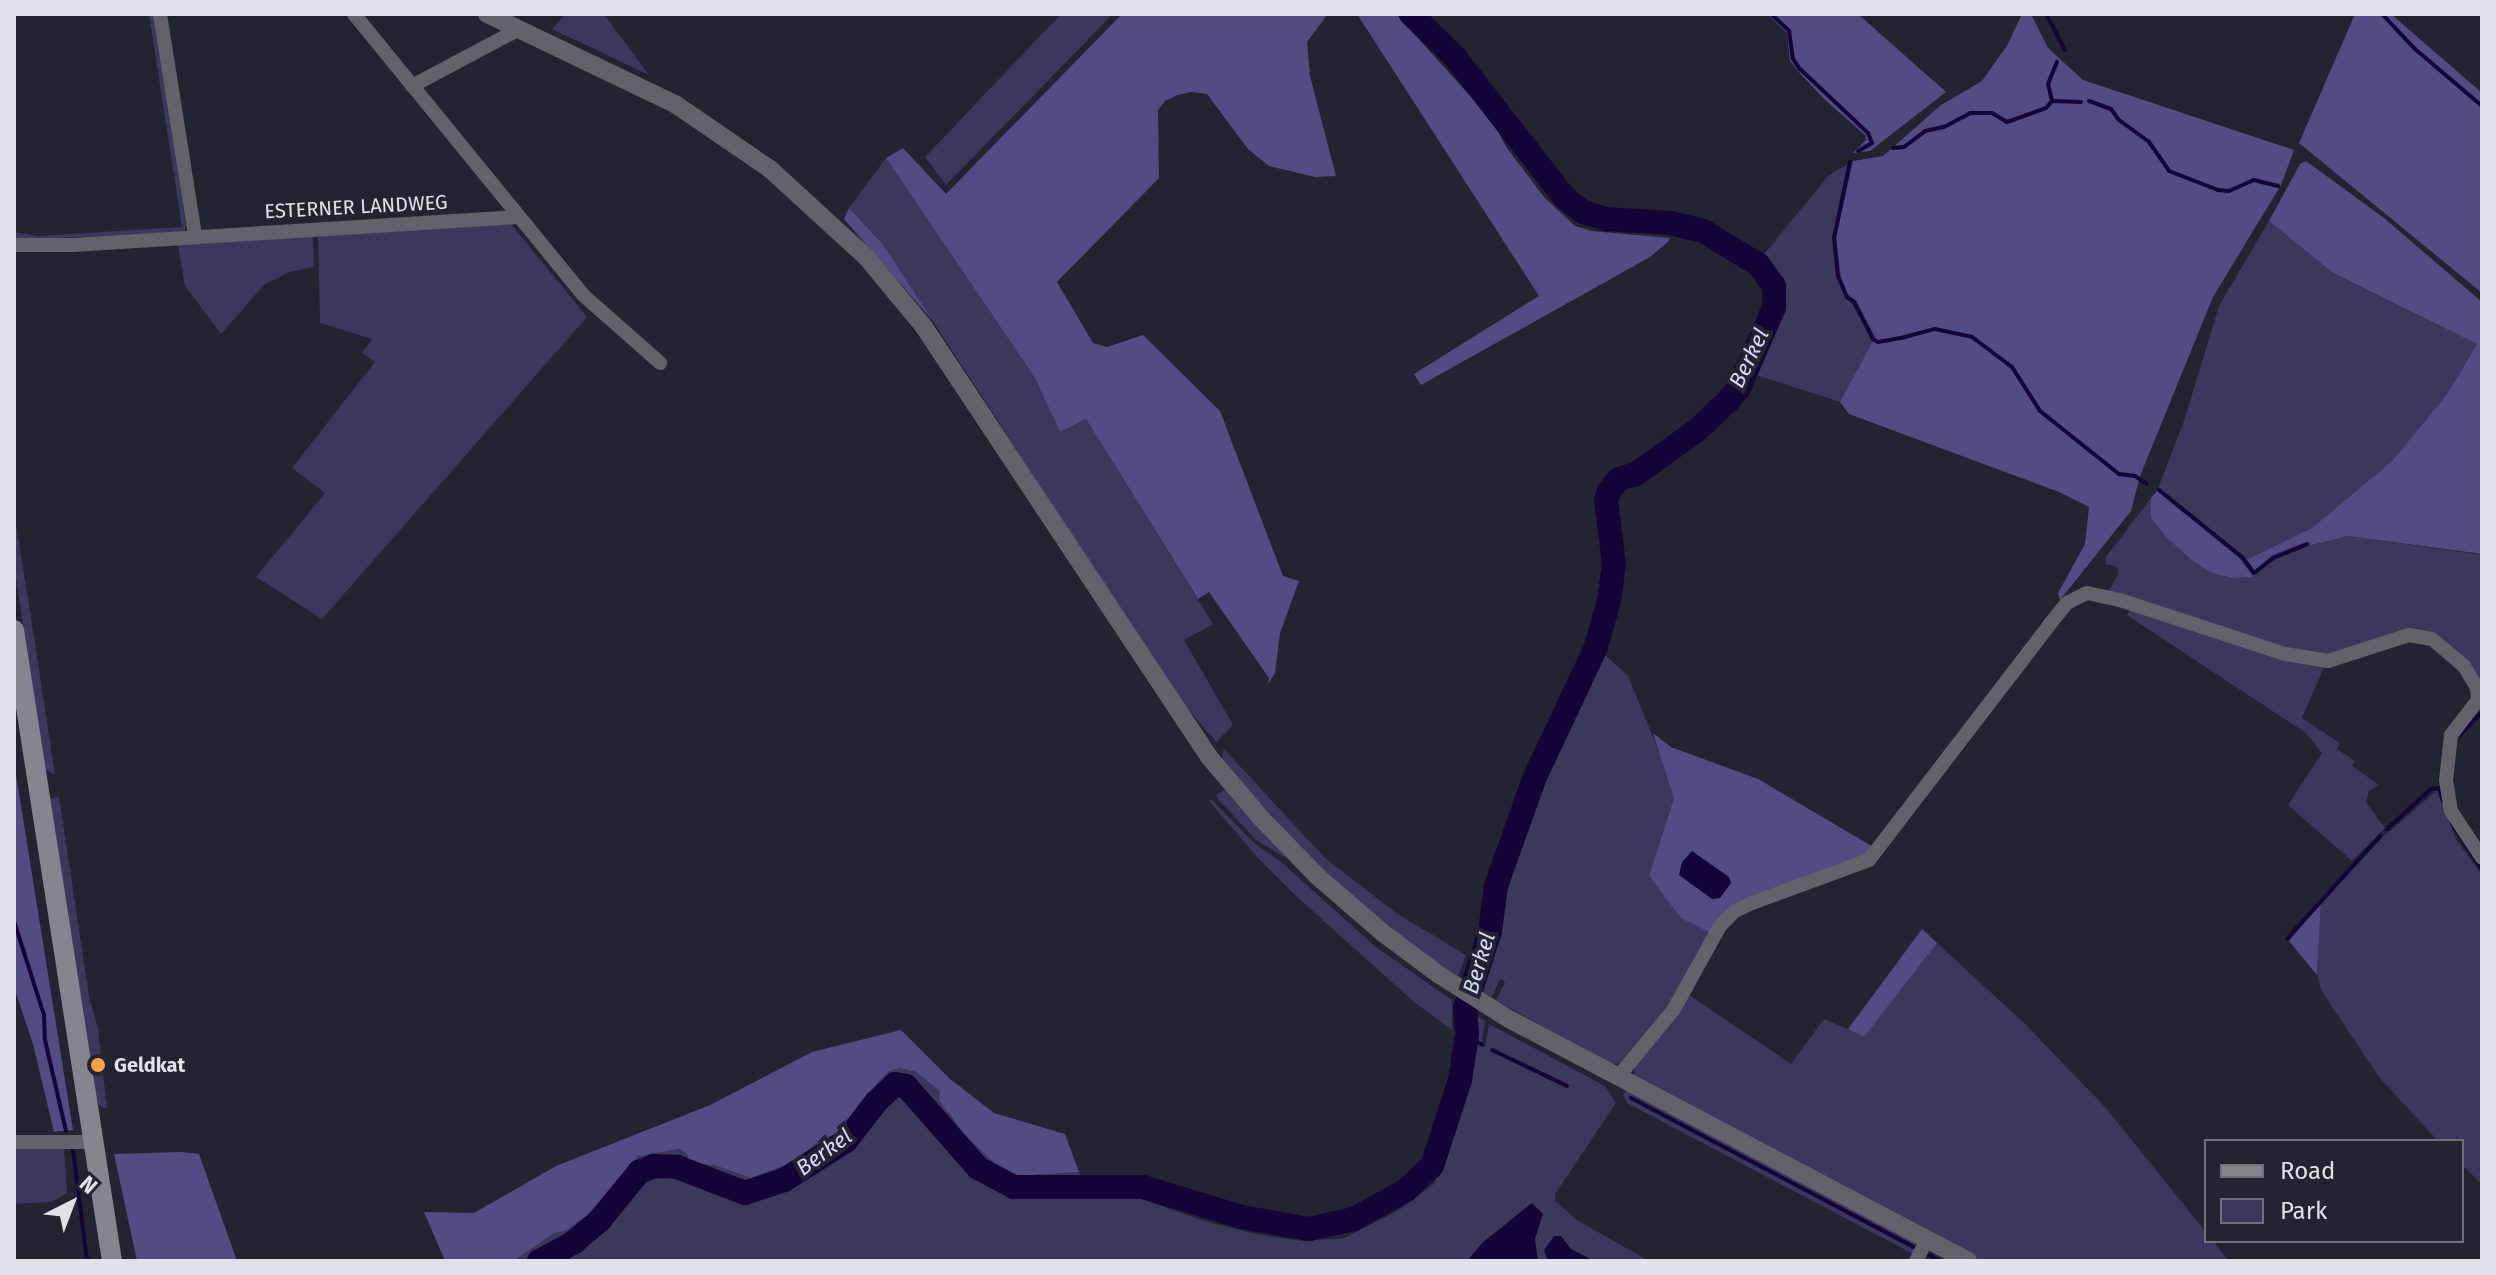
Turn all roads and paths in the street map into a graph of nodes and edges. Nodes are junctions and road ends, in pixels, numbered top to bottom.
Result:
1 (160, 14) edge
2 (354, 14) edge
3 (487, 14) edge
4 (519, 29) junction
5 (412, 86) junction
6 (518, 217) junction
7 (195, 235) junction
8 (14, 245) edge
9 (660, 363) dead end
10 (14, 630) edge
11 (2482, 858) edge
12 (1618, 1077) junction
13 (14, 1142) edge
14 (93, 1142) junction
15 (1927, 1239) junction
16 (112, 1261) edge
17 (1916, 1261) edge
18 (1968, 1261) edge

1 - 7 street
2 - 5 street
3 - 4 street
4 - 5 street
4 - 12 street
5 - 6 street
6 - 7 street, ESTERNER LANDWEG
6 - 9 street
7 - 8 street, ESTERNER LANDWEG
10 - 14 main road
11 - 12 street
12 - 15 street
13 - 14 street
14 - 16 main road
15 - 17 street
15 - 18 street

